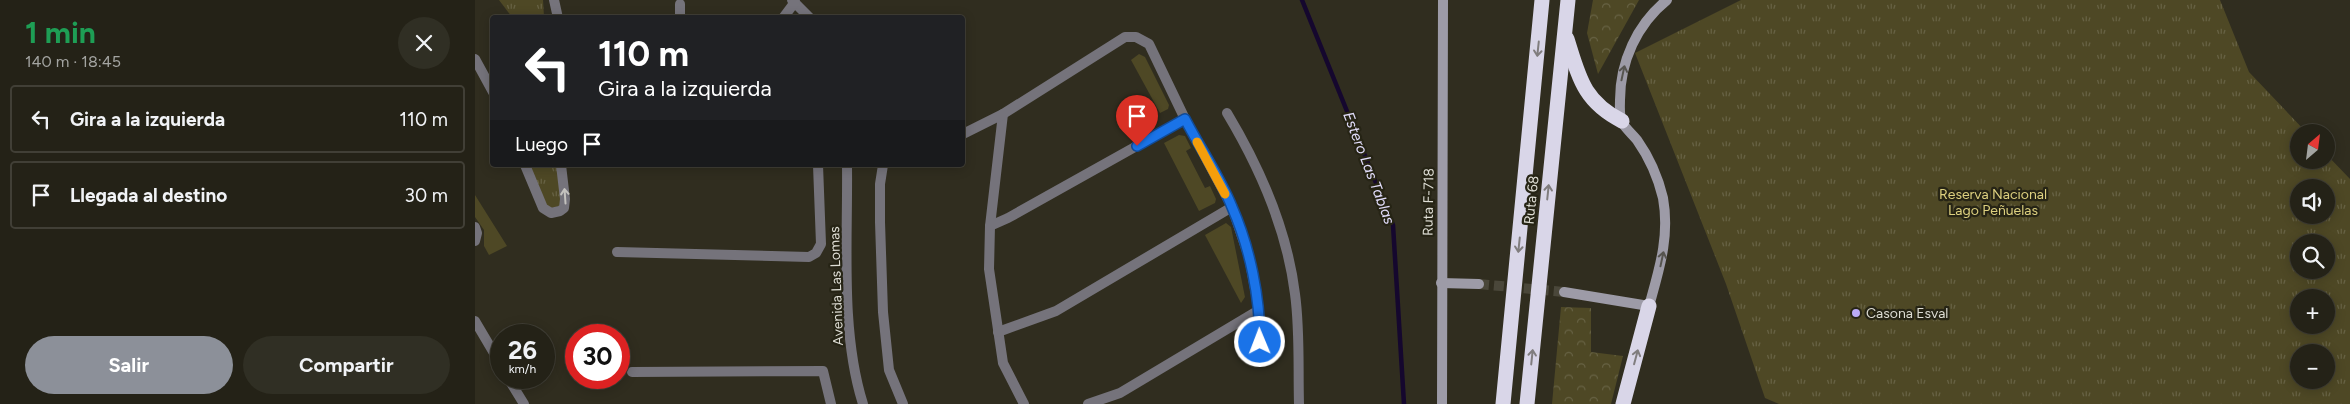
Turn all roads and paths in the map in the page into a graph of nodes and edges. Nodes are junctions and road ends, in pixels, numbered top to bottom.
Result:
1 (554, 0) edge
2 (1443, 0) edge
3 (1542, 0) edge
4 (1568, 0) edge
5 (1667, 0) edge
6 (794, 1) edge
7 (680, 4) dead end
8 (557, 15) edge
9 (680, 15) edge
10 (785, 15) edge
11 (804, 15) edge
12 (1565, 29) junction
13 (475, 59) edge
14 (490, 86) edge
15 (1227, 113) dead end
16 (1003, 114) junction
17 (1185, 119) junction
18 (1621, 122) junction
19 (965, 133) edge
20 (526, 167) edge
21 (561, 167) edge
22 (817, 167) edge
23 (847, 167) edge
24 (883, 167) edge
25 (1232, 207) junction
26 (990, 226) junction
27 (475, 227) edge
28 (475, 242) edge
29 (617, 252) dead end
30 (1441, 283) junction
31 (1479, 284) tunnel mouth
32 (1564, 292) tunnel mouth
33 (1649, 306) junction
34 (1259, 310) junction
35 (475, 321) edge
36 (998, 332) junction
37 (1260, 342) dead end
38 (490, 346) edge
39 (632, 372) dead end
40 (515, 389) edge
41 (524, 404) edge
42 (831, 404) edge
43 (863, 404) edge
44 (903, 404) edge
45 (1024, 404) edge
46 (1087, 404) edge
47 (1299, 404) edge
48 (1441, 404) edge
49 (1503, 404) edge
50 (1527, 404) edge
51 (1623, 404) edge

1 - 8 street
2 - 30 street, Ruta F-718
3 -> 49 highway, Ruta 68
4 - 12 highway, Ruta 68
18 -> 5 street
6 - 10 street
6 - 11 street
7 - 9 street
12 - 18 highway
50 -> 12 highway, Ruta 68
13 - 14 street
15 - 47 street
16 - 17 street
16 - 19 street
16 - 26 street
17 - 25 street
17 - 26 street
33 -> 18 street
20 -> 21 street
22 - 29 street
23 - 43 street, Avenida Las Lomas
24 - 44 street
25 - 34 street
25 - 36 street
26 - 36 street
27 - 28 street
30 - 31 street
30 - 48 street, Ruta F-718
32 - 33 street
51 -> 33 highway
34 - 37 street
34 - 46 street
35 - 38 street
36 - 45 street
39 - 42 street
40 - 41 street

